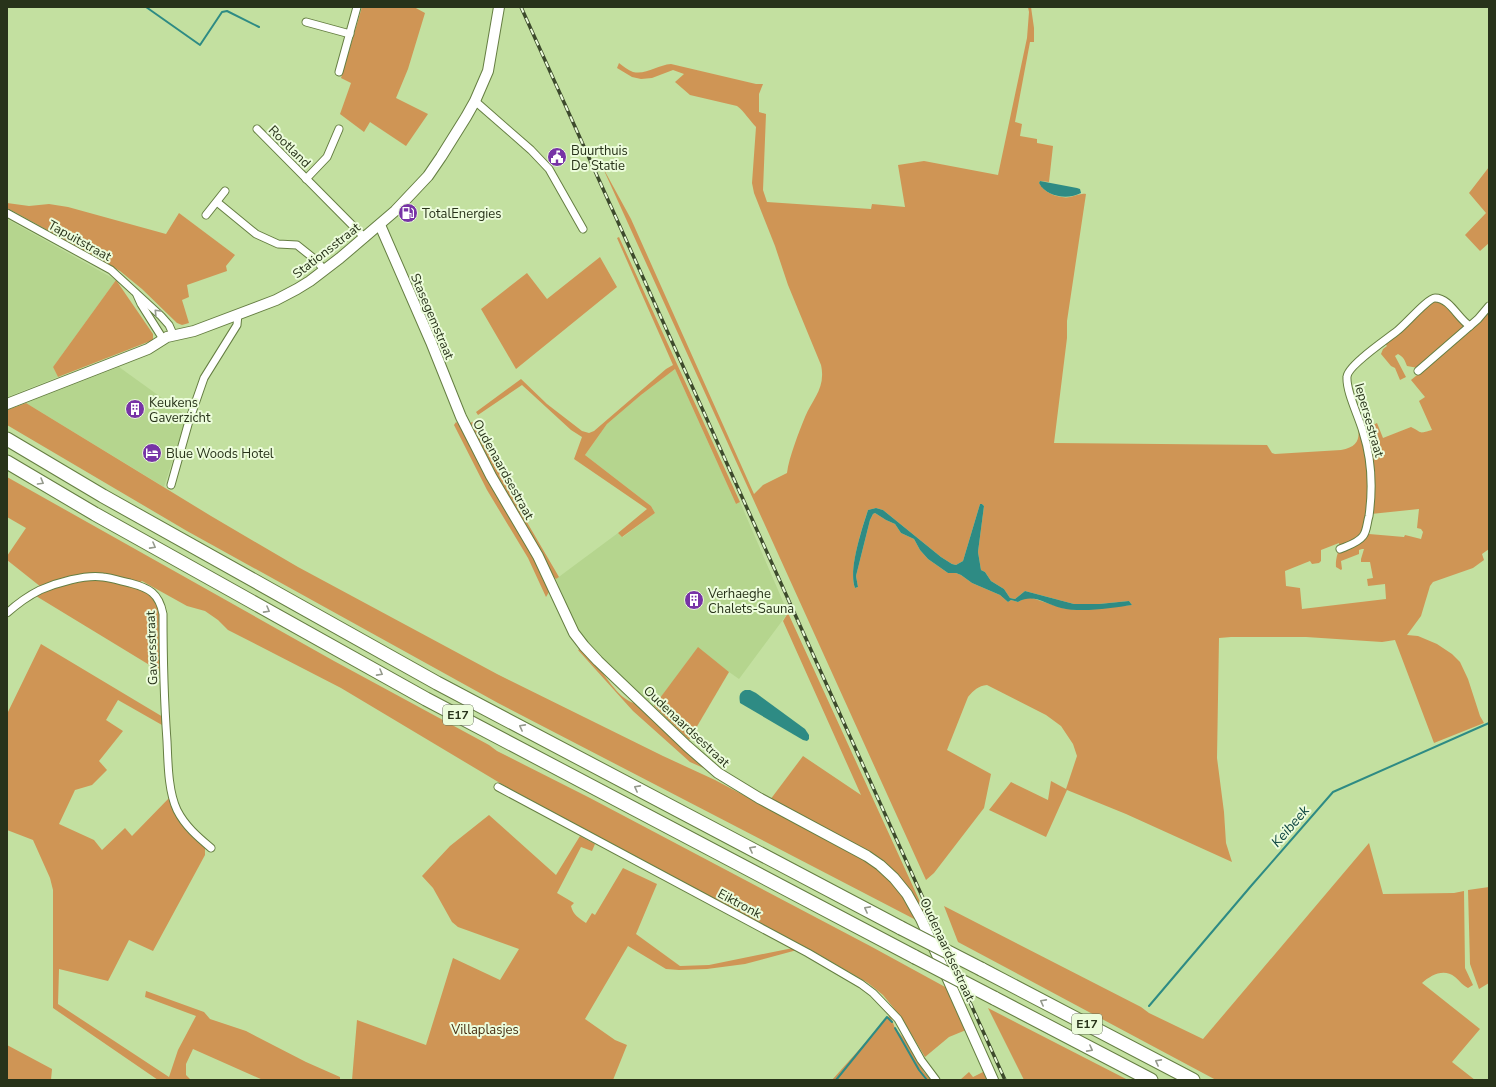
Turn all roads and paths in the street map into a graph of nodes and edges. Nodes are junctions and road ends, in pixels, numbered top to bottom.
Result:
1 (357, 7) edge
2 (499, 7) edge
3 (306, 22) dead end
4 (350, 34) junction
5 (339, 72) dead end
6 (475, 101) junction
7 (339, 129) dead end
8 (257, 130) dead end
9 (306, 179) junction
10 (225, 192) dead end
11 (217, 202) junction
12 (7, 213) edge
13 (206, 215) dead end
14 (380, 225) junction
15 (583, 229) dead end
16 (365, 238) junction
17 (324, 270) junction
18 (137, 295) junction
19 (1489, 306) edge
20 (238, 314) junction
21 (1470, 326) junction
22 (173, 334) junction
23 (163, 339) junction
24 (1418, 371) dead end
25 (7, 404) edge
26 (461, 417) joint
27 (7, 439) edge
28 (7, 462) edge
29 (171, 485) dead end
30 (1340, 549) dead end
31 (7, 613) edge
32 (498, 787) dead end
33 (211, 848) dead end
34 (936, 1080) edge
35 (993, 1080) edge
36 (1151, 1080) edge
37 (1193, 1080) edge

1 - 4 street
2 - 6 street, Stationsstraat
3 - 4 street
4 - 5 street
6 - 14 street, Stationsstraat
6 - 15 street
7 - 9 street, Rootland
8 - 9 street, Rootland
9 - 16 street, Rootland
10 - 11 street
11 - 13 street
11 - 17 street
12 - 18 street, Tapuitstraat
14 - 16 street, Stationsstraat
14 - 26 street, Stasegemstraat
16 - 17 street, Stationsstraat
17 - 20 street, Stationsstraat
22 -> 18 street, Tapuitstraat
18 - 23 street, Tapuitstraat
19 - 21 street
20 - 22 street, Stationsstraat
20 - 29 street
21 - 24 street
21 - 30 street, Iepersestraat
22 - 23 street, Stationsstraat
23 - 25 street, Stationsstraat
26 - 35 street, Oudenaardsestraat
37 -> 27 highway, E17, bridge
28 -> 36 highway, E17, bridge
31 - 33 street, Gaversstraat
32 - 34 street, Eiktronk

